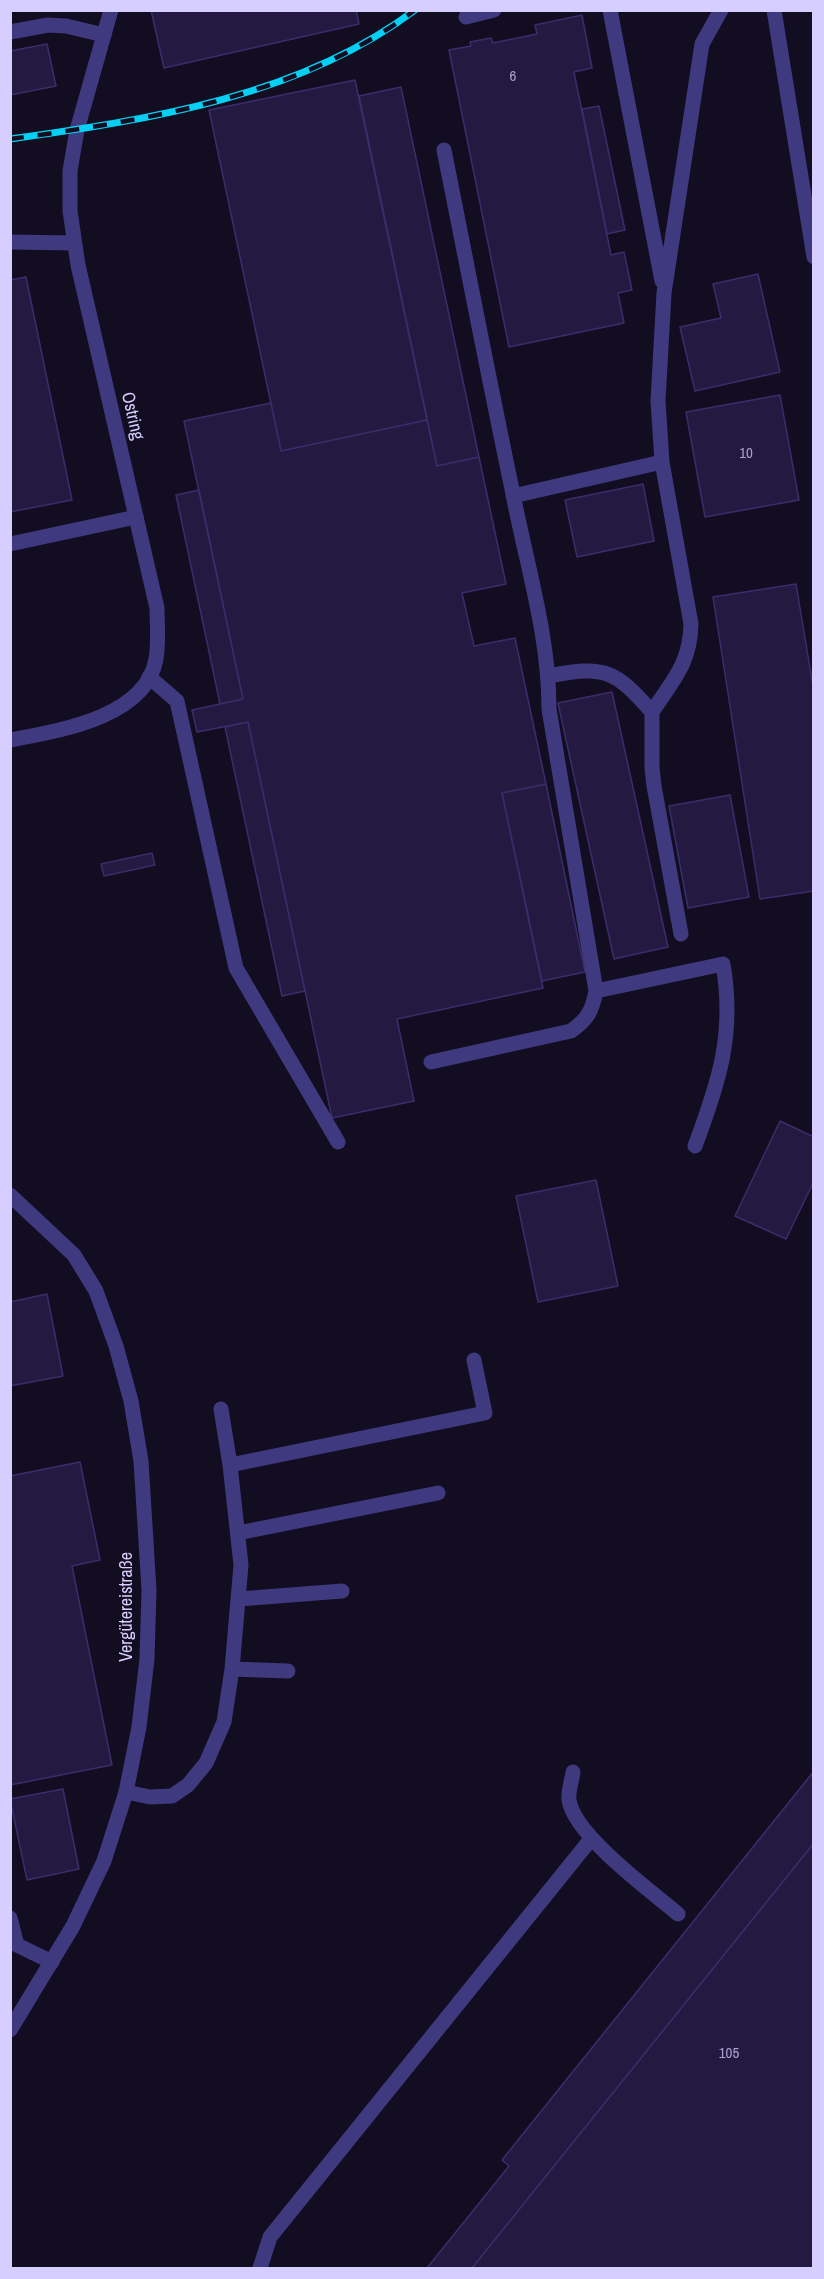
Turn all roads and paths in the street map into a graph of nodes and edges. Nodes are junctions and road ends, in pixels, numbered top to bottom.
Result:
1 (111, 10) edge
2 (494, 10) edge
3 (610, 10) edge
4 (721, 10) edge
5 (774, 10) edge
6 (466, 16) dead end
7 (10, 32) edge
8 (104, 35) junction
9 (444, 150) dead end
10 (10, 242) edge
11 (74, 243) junction
12 (813, 257) edge
13 (664, 292) junction
14 (662, 462) junction
15 (513, 496) junction
16 (136, 517) junction
17 (10, 544) edge
18 (549, 676) junction
19 (149, 677) junction
20 (652, 712) junction
21 (10, 740) edge
22 (681, 934) dead end
23 (596, 991) junction
24 (431, 1062) dead end
25 (338, 1142) dead end
26 (695, 1146) dead end
27 (10, 1195) edge
28 (474, 1360) dead end
29 (221, 1409) dead end
30 (230, 1465) junction
31 (438, 1493) dead end
32 (238, 1533) junction
33 (342, 1591) dead end
34 (238, 1599) junction
35 (232, 1669) junction
36 (288, 1671) dead end
37 (573, 1772) dead end
38 (126, 1792) junction
39 (591, 1839) junction
40 (678, 1914) dead end
41 (10, 1918) edge
42 (52, 1962) junction
43 (10, 2030) edge
44 (260, 2268) edge

1 - 8 street, Ostring
2 - 6 street
3 - 13 street
4 - 13 street
5 - 12 street
7 - 8 street
8 - 11 street, Ostring
9 - 15 street
10 - 11 street
11 - 16 street, Ostring
13 - 14 street
14 - 15 street
14 - 20 street
15 - 18 street
16 - 17 street
16 - 19 street, Ostring
18 - 20 street
18 - 23 street
19 - 21 street, Ostring
19 - 25 street
20 - 22 street
23 - 24 street
23 - 26 street
27 - 38 street, Vergütereistraße
28 - 30 street
29 - 30 street
30 - 32 street
31 - 32 street
32 - 34 street
33 - 34 street
34 - 35 street
35 - 36 street
35 - 38 street
37 - 39 street
38 - 42 street, Vergütereistraße
39 - 40 street
39 - 44 street
41 - 42 street
42 - 43 street, Vergütereistraße

